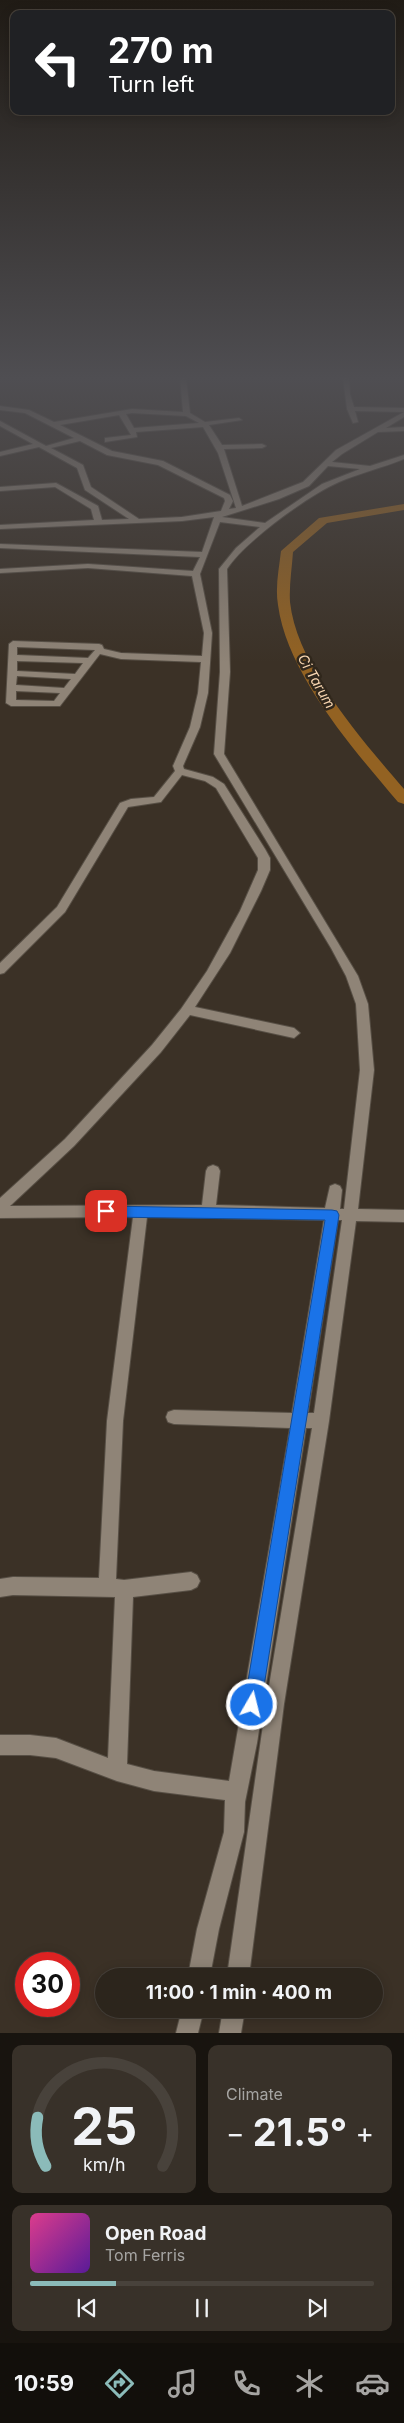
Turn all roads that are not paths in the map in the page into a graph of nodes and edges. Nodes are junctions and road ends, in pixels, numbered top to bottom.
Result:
1 (82, 473) edge
2 (180, 473) edge
3 (227, 473) edge
4 (317, 473) edge
5 (361, 473) edge
6 (306, 484) junction
7 (326, 485) junction
8 (0, 489) edge
9 (240, 509) junction
10 (221, 515) junction
11 (137, 521) junction
12 (99, 523) junction
13 (268, 526) junction
14 (0, 527) edge
15 (0, 546) edge
16 (85, 550) junction
17 (206, 555) junction
18 (81, 566) junction
19 (0, 571) edge
20 (196, 574) junction
21 (100, 651) junction
22 (205, 659) junction
23 (90, 661) junction
24 (0, 666) edge
25 (13, 666) junction
26 (79, 677) junction
27 (12, 688) junction
28 (68, 691) junction
29 (180, 771) junction
30 (0, 970) edge
31 (187, 1010) junction
32 (294, 1033) dead end
33 (213, 1171) dead end
34 (335, 1190) dead end
35 (0, 1206) edge
36 (141, 1211) junction
37 (208, 1211) junction
38 (0, 1212) edge
39 (332, 1215) junction
40 (350, 1216) junction
41 (404, 1216) edge
42 (174, 1417) dead end
43 (298, 1420) junction
44 (321, 1421) junction
45 (191, 1581) dead end
46 (0, 1588) edge
47 (115, 1588) junction
48 (0, 1745) edge
49 (116, 1771) junction
50 (237, 1792) junction
51 (201, 1968) edge
52 (239, 1968) edge
53 (191, 2018) edge
54 (232, 2018) edge
55 (187, 2033) edge
56 (230, 2033) edge

1 - 11 street
2 - 10 street
3 - 9 street
4 - 6 street
5 - 7 street
6 - 7 street
6 - 9 street
7 - 13 street
8 - 12 street
9 - 10 street
10 - 11 street
10 - 13 street
10 - 17 street
11 - 12 street
12 - 14 street
13 - 40 street
15 - 16 street
16 - 17 street
16 - 18 street
17 - 20 street
18 - 19 street
18 - 20 street
20 - 22 street
21 - 22 street
21 - 23 street
21 - 25 street
22 - 29 street
23 - 25 street
23 - 26 street
24 - 25 street
25 - 26 street
25 - 27 street
26 - 28 street
27 - 28 street
27 - 28 street
29 - 30 street
29 - 31 street
31 - 32 street
31 - 35 street
33 - 37 street
34 - 39 street
36 - 37 street
36 - 38 street
36 - 47 street
37 - 39 street
39 - 40 street
39 - 43 street
40 - 41 street
40 - 44 street
42 - 43 street
43 - 44 street
43 - 50 street
44 - 52 street
45 - 47 street
46 - 47 street
47 - 49 street
48 - 49 street
49 - 50 street
50 - 51 street
53 - 55 street
54 - 56 street

